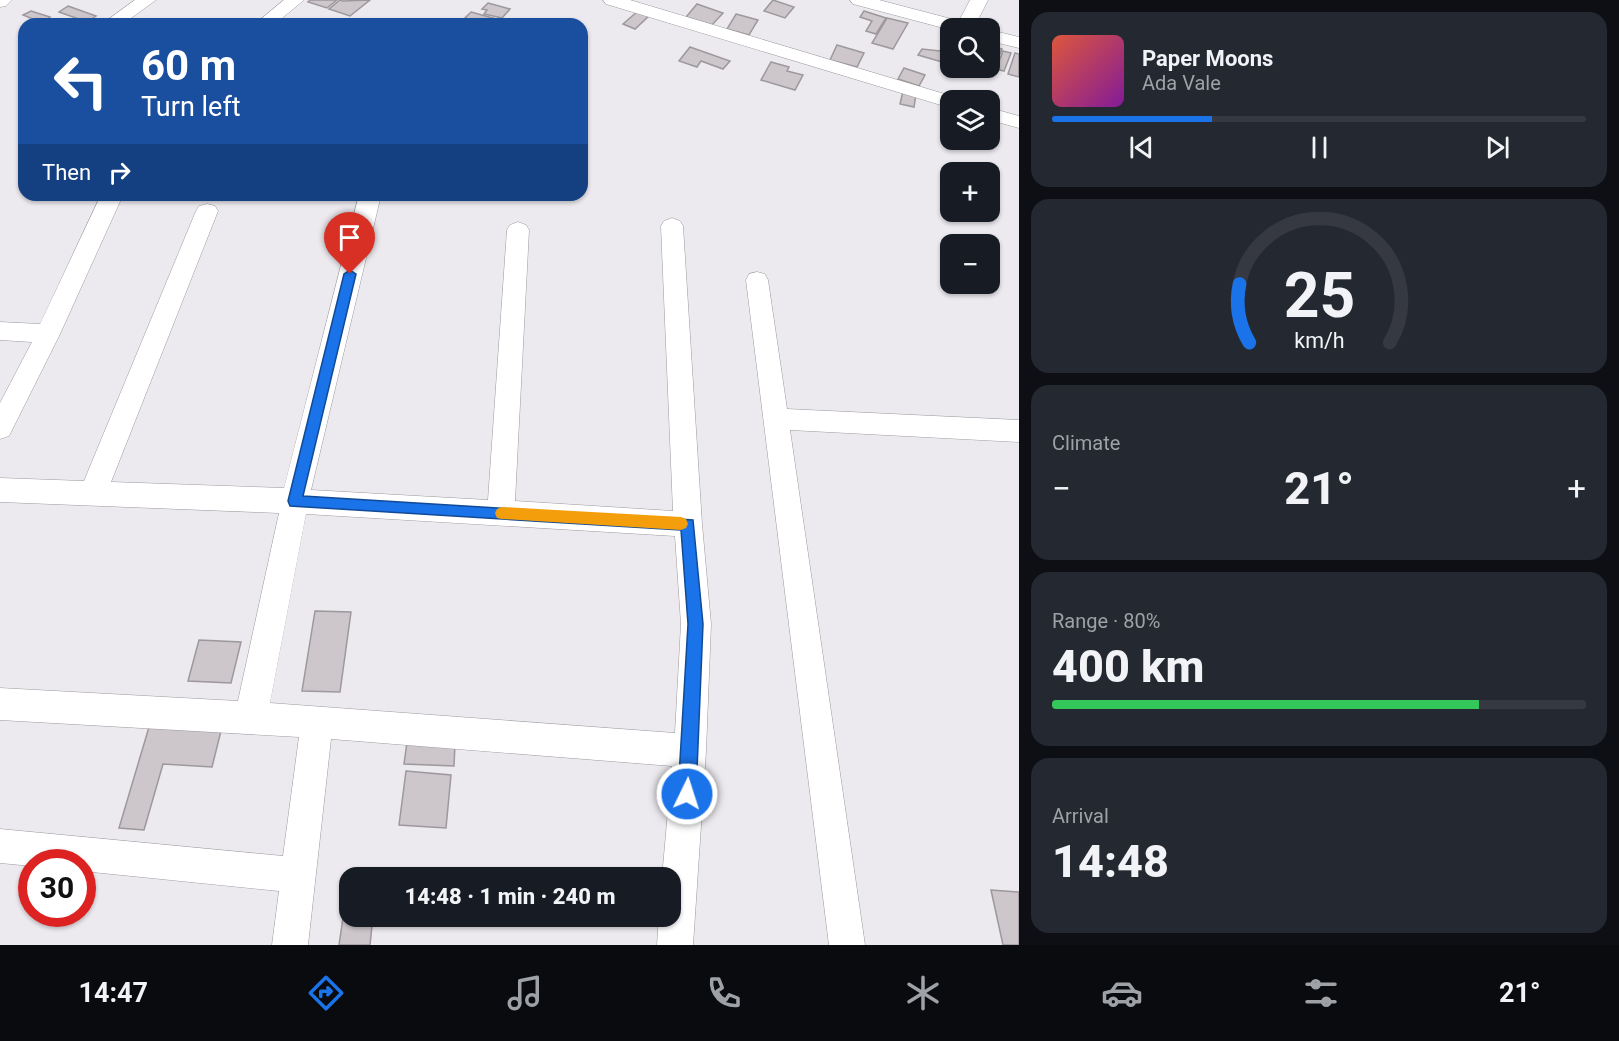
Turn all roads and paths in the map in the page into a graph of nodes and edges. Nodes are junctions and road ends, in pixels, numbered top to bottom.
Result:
1 (147, 0) edge
2 (295, 0) edge
3 (612, 0) edge
4 (859, 0) edge
5 (979, 0) edge
6 (120, 18) edge
7 (272, 18) edge
8 (969, 18) edge
9 (940, 22) edge
10 (1000, 38) edge
11 (1019, 43) edge
12 (940, 99) edge
13 (1000, 117) edge
14 (1019, 123) edge
15 (109, 201) edge
16 (369, 201) edge
17 (207, 211) dead end
18 (672, 226) dead end
19 (518, 230) dead end
20 (757, 280) dead end
21 (0, 331) edge
22 (48, 334) junction
23 (777, 419) junction
24 (0, 428) edge
25 (1019, 431) edge
26 (0, 490) edge
27 (93, 493) junction
28 (295, 501) junction
29 (501, 513) junction
30 (688, 524) junction
31 (0, 704) edge
32 (251, 718) junction
33 (317, 722) junction
34 (690, 751) junction
35 (0, 846) edge
36 (298, 876) junction
37 (290, 945) edge
38 (675, 945) edge
39 (847, 945) edge

1 - 6 street
2 - 7 street
3 - 12 street
4 - 9 street
5 - 8 street
10 - 11 street
13 - 14 street
15 - 22 street
16 - 28 street
17 - 27 street
18 - 30 street
19 - 29 street
20 - 23 street
21 - 22 street
22 - 24 street
23 - 25 street
23 - 39 street
26 - 27 street
27 - 28 street
28 - 29 street
28 - 32 street
29 - 30 street
30 - 34 street
31 - 32 street
32 - 33 street
33 - 34 street
33 - 36 street
34 - 38 street
35 - 36 street
36 - 37 street

